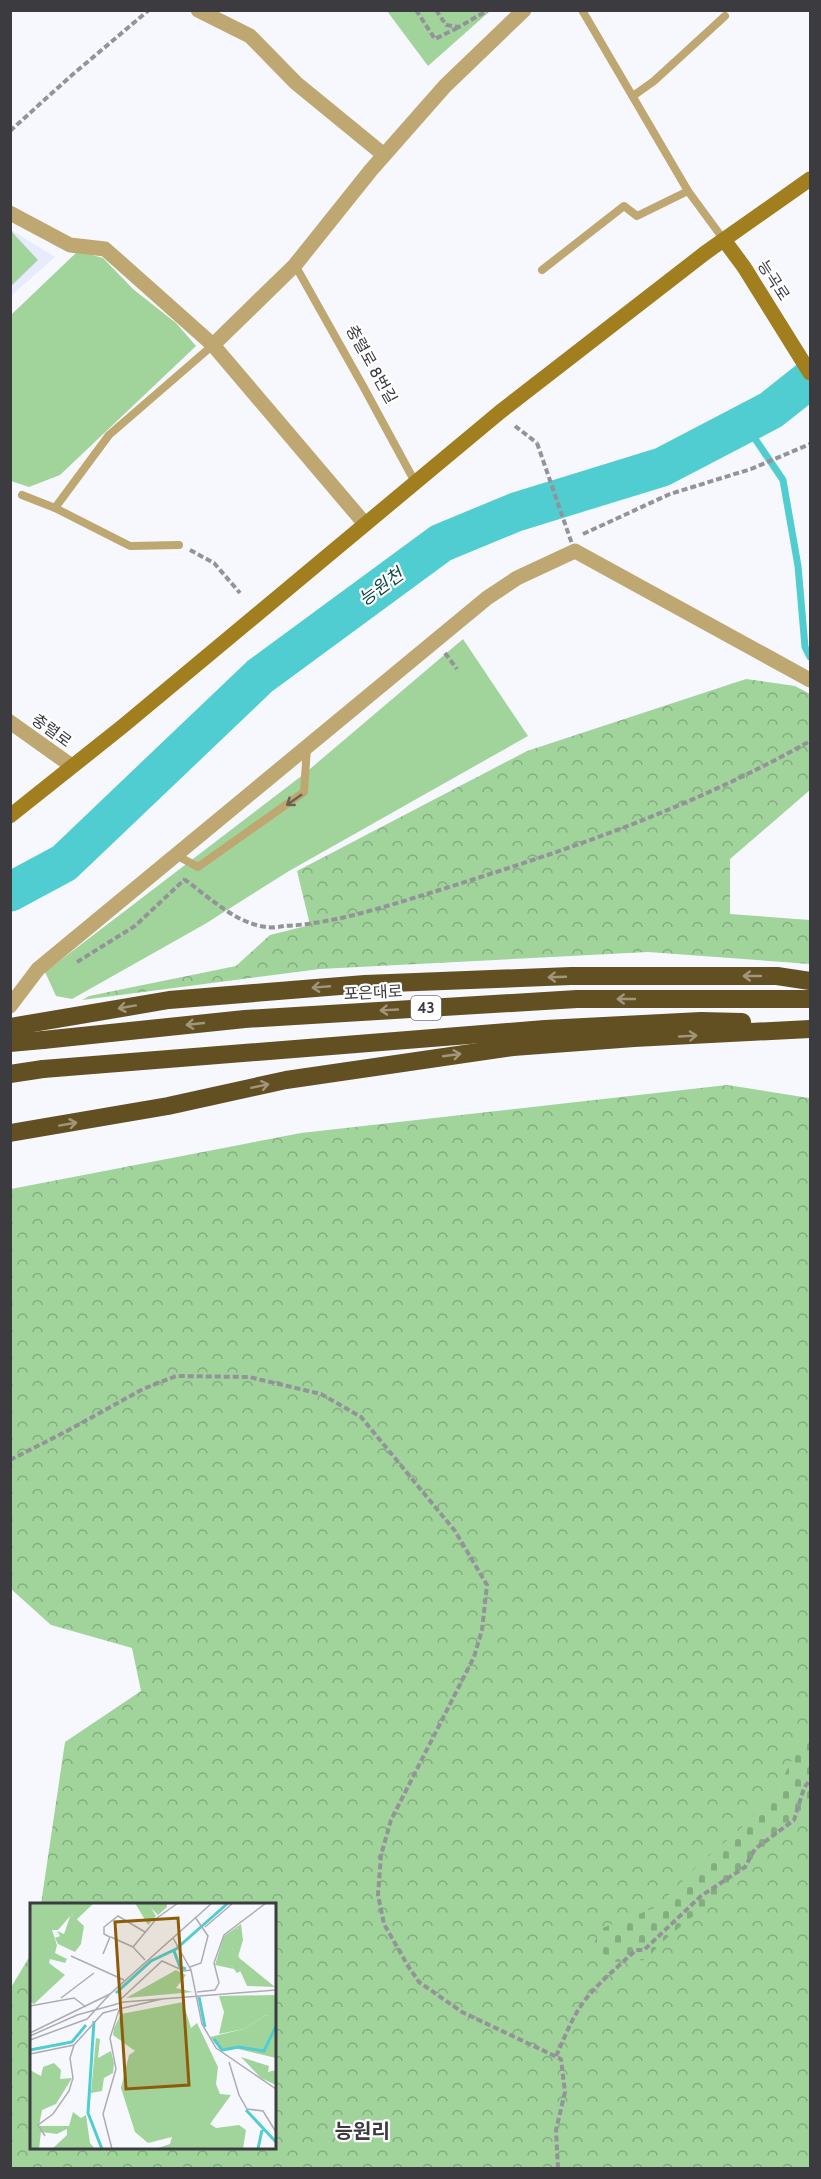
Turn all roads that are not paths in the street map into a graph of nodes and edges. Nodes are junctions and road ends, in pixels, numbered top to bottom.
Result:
1 (198, 10) edge
2 (525, 10) edge
3 (582, 10) edge
4 (725, 16) dead end
5 (633, 96) junction
6 (384, 155) junction
7 (810, 179) edge
8 (688, 190) junction
9 (10, 213) edge
10 (724, 240) junction
11 (295, 265) junction
12 (543, 270) dead end
13 (213, 345) junction
14 (810, 373) edge
15 (415, 482) junction
16 (22, 495) dead end
17 (55, 508) junction
18 (364, 524) junction
19 (179, 545) road end
20 (810, 680) edge
21 (10, 722) edge
22 (307, 747) junction
23 (72, 766) junction
24 (10, 816) edge
25 (176, 855) junction
26 (810, 981) edge
27 (810, 999) edge
28 (10, 1006) edge
29 (810, 1024) edge
30 (10, 1027) edge
31 (810, 1029) edge
32 (10, 1043) edge
33 (10, 1074) edge
34 (10, 1133) edge

1 - 6 street
2 - 6 street
3 - 5 lane
4 - 5 lane
5 - 8 lane
6 - 11 street
7 - 10 main road
8 - 10 lane
8 - 12 lane
9 - 13 street
10 - 14 main road, 능곡로
10 - 15 main road
11 - 13 street
11 - 15 lane, 충렬로 8번길
13 - 17 lane
13 - 18 street
15 - 18 main road
16 - 17 lane
17 - 19 lane
18 - 23 main road
20 - 22 street
21 - 23 street, 충렬로
22 - 25 street
22 -> 25 lane
23 - 24 main road
25 - 28 street
26 -> 30 highway
27 -> 32 highway, 포은대로 / 43, bridge
29 - 33 highway, 43, bridge
34 -> 31 highway

